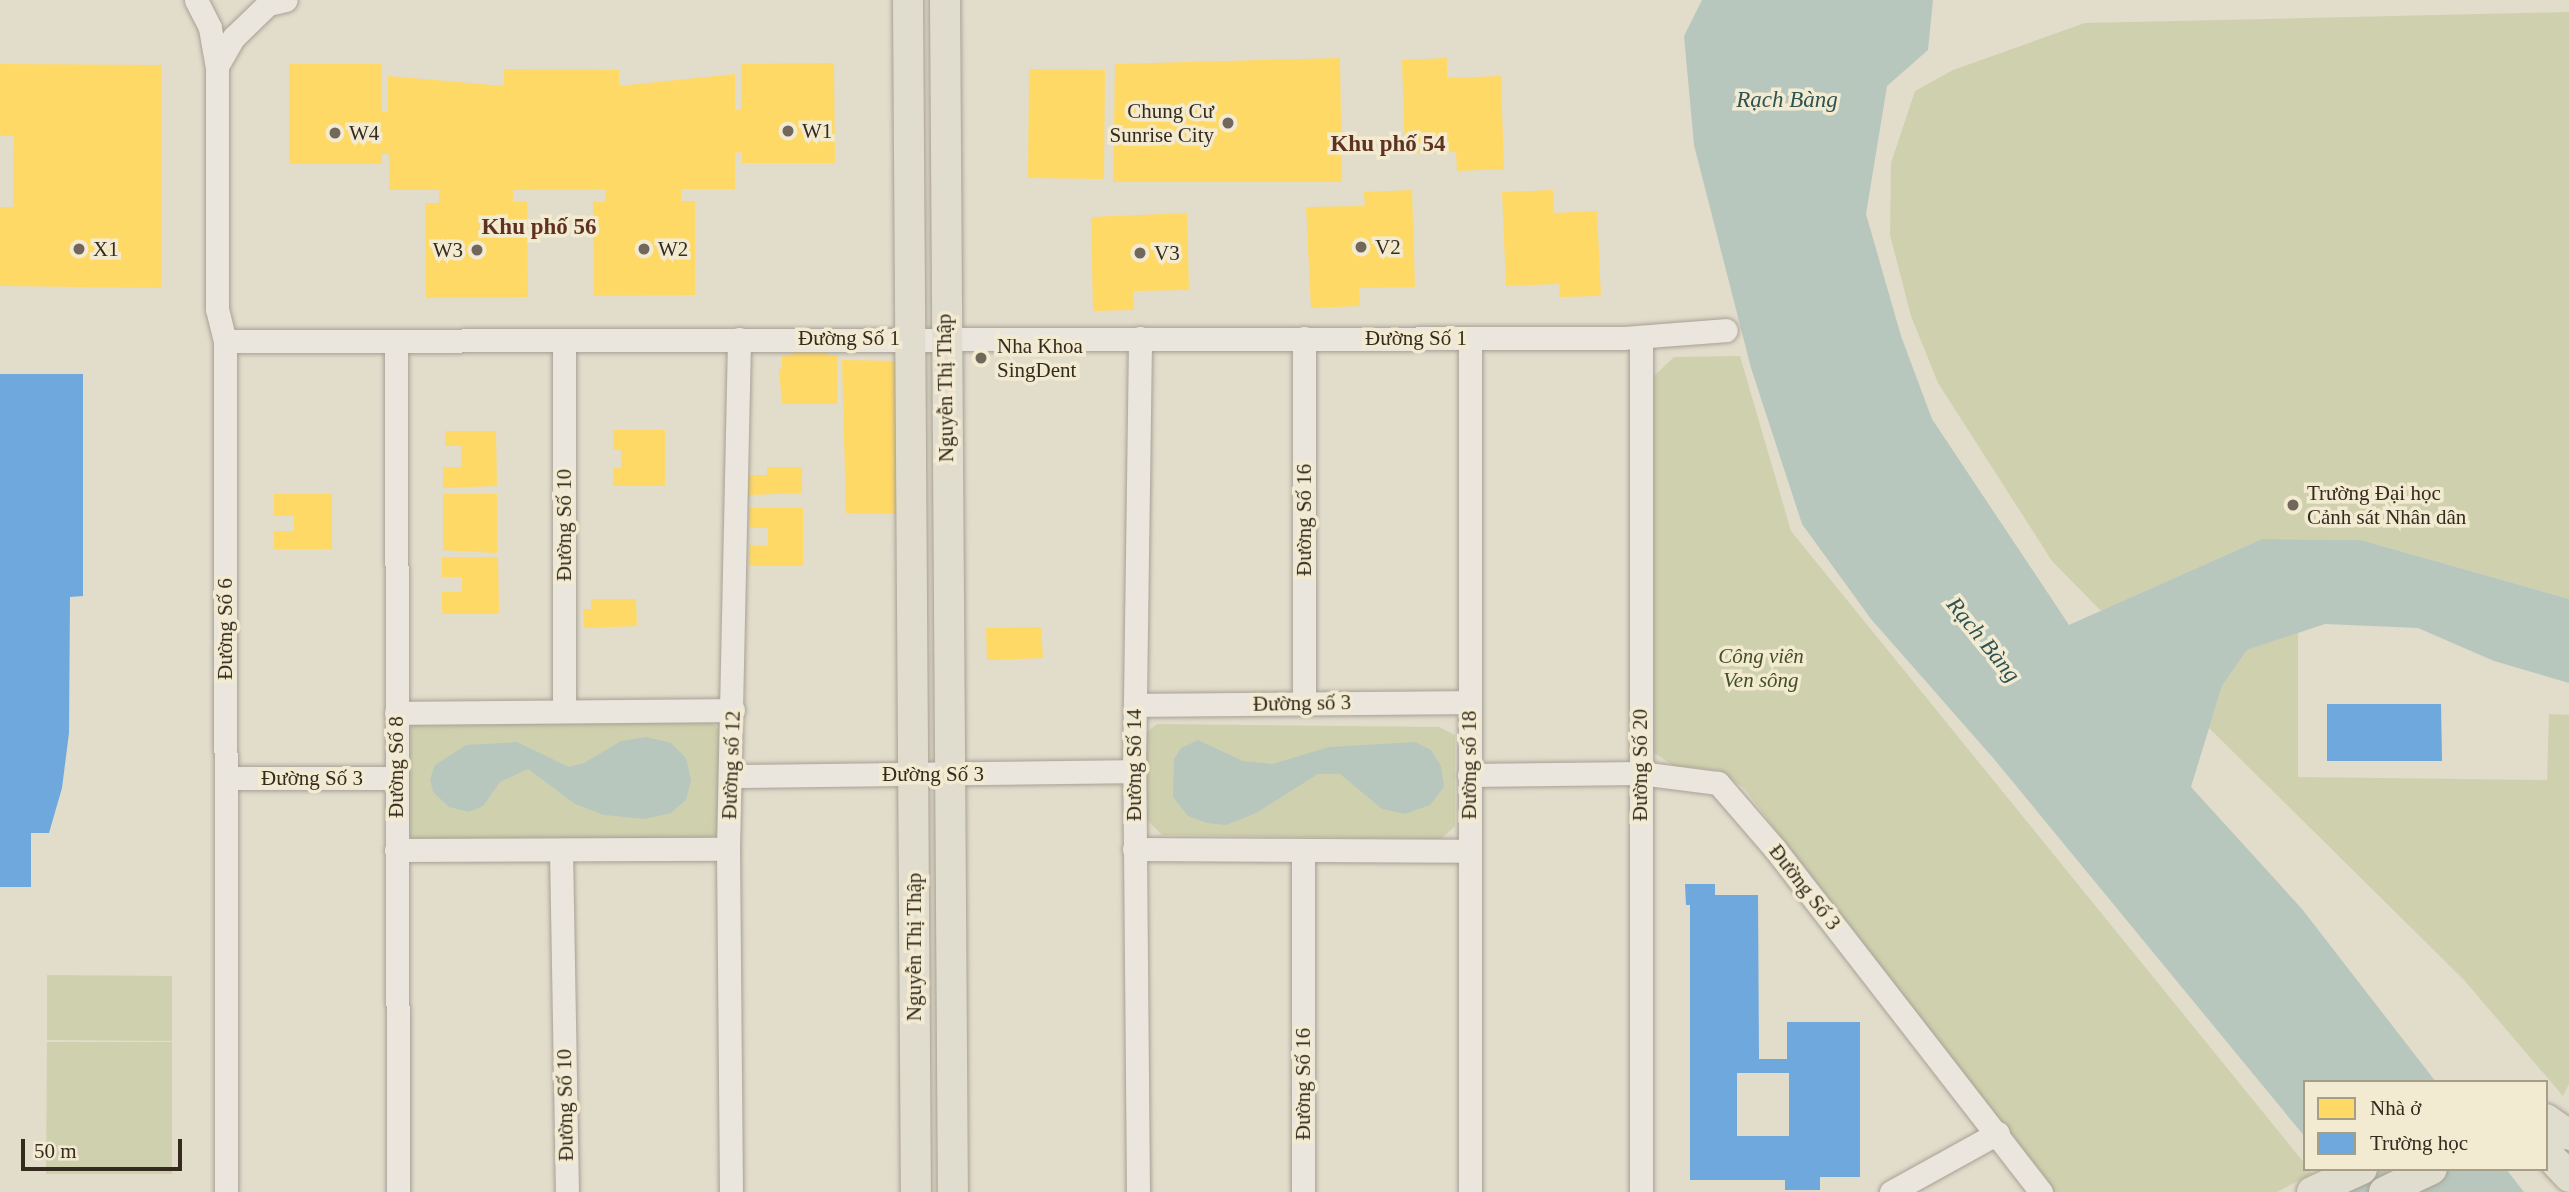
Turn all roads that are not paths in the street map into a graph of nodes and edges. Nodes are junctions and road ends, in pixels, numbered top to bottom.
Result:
1 (196, 0) edge
2 (286, 0) edge
3 (908, 13) edge
4 (945, 14) edge
5 (217, 66) junction
6 (1726, 330) dead end
7 (910, 338) junction
8 (944, 338) junction
9 (1140, 338) junction
10 (1304, 338) junction
11 (1470, 338) junction
12 (1641, 338) junction
13 (739, 339) junction
14 (225, 341) junction
15 (396, 341) junction
16 (564, 342) junction
17 (1470, 702) junction
18 (1304, 703) junction
19 (1135, 705) junction
20 (564, 708) junction
21 (733, 709) junction
22 (396, 713) junction
23 (1134, 771) junction
24 (1640, 773) junction
25 (913, 774) junction
26 (950, 775) junction
27 (1469, 775) junction
28 (733, 776) junction
29 (227, 778) junction
30 (396, 778) junction
31 (728, 849) junction
32 (1134, 849) junction
33 (396, 850) junction
34 (561, 850) junction
35 (1303, 850) junction
36 (1469, 851) junction
37 (2548, 1119) edge
38 (1998, 1133) junction
39 (2569, 1135) edge
40 (2548, 1154) edge
41 (2358, 1171) edge
42 (2428, 1171) edge
43 (2569, 1177) edge
44 (226, 1192) edge
45 (398, 1192) edge
46 (567, 1192) edge
47 (732, 1192) edge
48 (916, 1192) edge
49 (953, 1192) edge
50 (1138, 1192) edge
51 (1303, 1192) edge
52 (1470, 1192) edge
53 (1641, 1192) edge
54 (1891, 1192) edge
55 (2041, 1192) edge
56 (2312, 1192) edge
57 (2384, 1192) edge

1 - 5 street, Đường Số 6
2 - 5 street
3 - 4 main road
3 - 7 main road, Nguyễn Thị Thập
4 - 8 main road, Nguyễn Thị Thập
5 - 14 street, Đường Số 6
6 - 12 street, Đường Số 1
7 - 8 street, Đường Số 1
7 - 13 street, Đường Số 1
7 - 25 main road, Nguyễn Thị Thập
8 - 9 street, Đường Số 1
8 - 26 main road, Nguyễn Thị Thập
9 - 10 street, Đường Số 1
9 - 19 street, Đường Số 14
10 - 11 street, Đường Số 1
10 - 18 street, Đường Số 16
11 - 12 street, Đường Số 1
11 - 17 street, Đường số 18
12 - 24 street, Đường Số 20
13 - 16 street, Đường Số 1
13 - 21 street, Đường số 12
14 - 15 street, Đường Số 1
14 - 29 street, Đường Số 6
15 - 16 street, Đường Số 1
15 - 22 street, Đường Số 8
16 - 20 street, Đường Số 10
17 - 18 street, Đường số 3
17 - 27 street, Đường số 18
18 - 19 street, Đường số 3
19 - 23 street, Đường Số 14
20 - 21 street
20 - 22 street
21 - 28 street, Đường số 12
22 - 30 street, Đường Số 8
23 - 26 street, Đường Số 3
23 - 32 street, Đường Số 14
24 - 27 street, Đường Số 3
24 - 38 street, Đường Số 3
24 - 53 street, Đường Số 20
25 - 26 street, Đường Số 3
25 - 28 street, Đường Số 3
25 - 48 main road, Nguyễn Thị Thập
26 - 49 main road, Nguyễn Thị Thập
27 - 36 street, Đường số 18
28 - 31 street, Đường số 12
29 - 30 street, Đường Số 3
29 - 44 street, Đường Số 6
30 - 33 street, Đường Số 8
31 - 34 street
31 - 47 street, Đường số 12
32 - 35 street
32 - 50 street, Đường Số 14
33 - 34 street
33 - 45 street, Đường Số 8
34 - 46 street, Đường Số 10
35 - 36 street
35 - 51 street, Đường Số 16
36 - 52 street, Đường số 18
37 - 39 main road
38 - 54 street
38 - 55 street, Đường Số 3
40 - 43 main road
41 - 56 main road
42 - 57 main road

